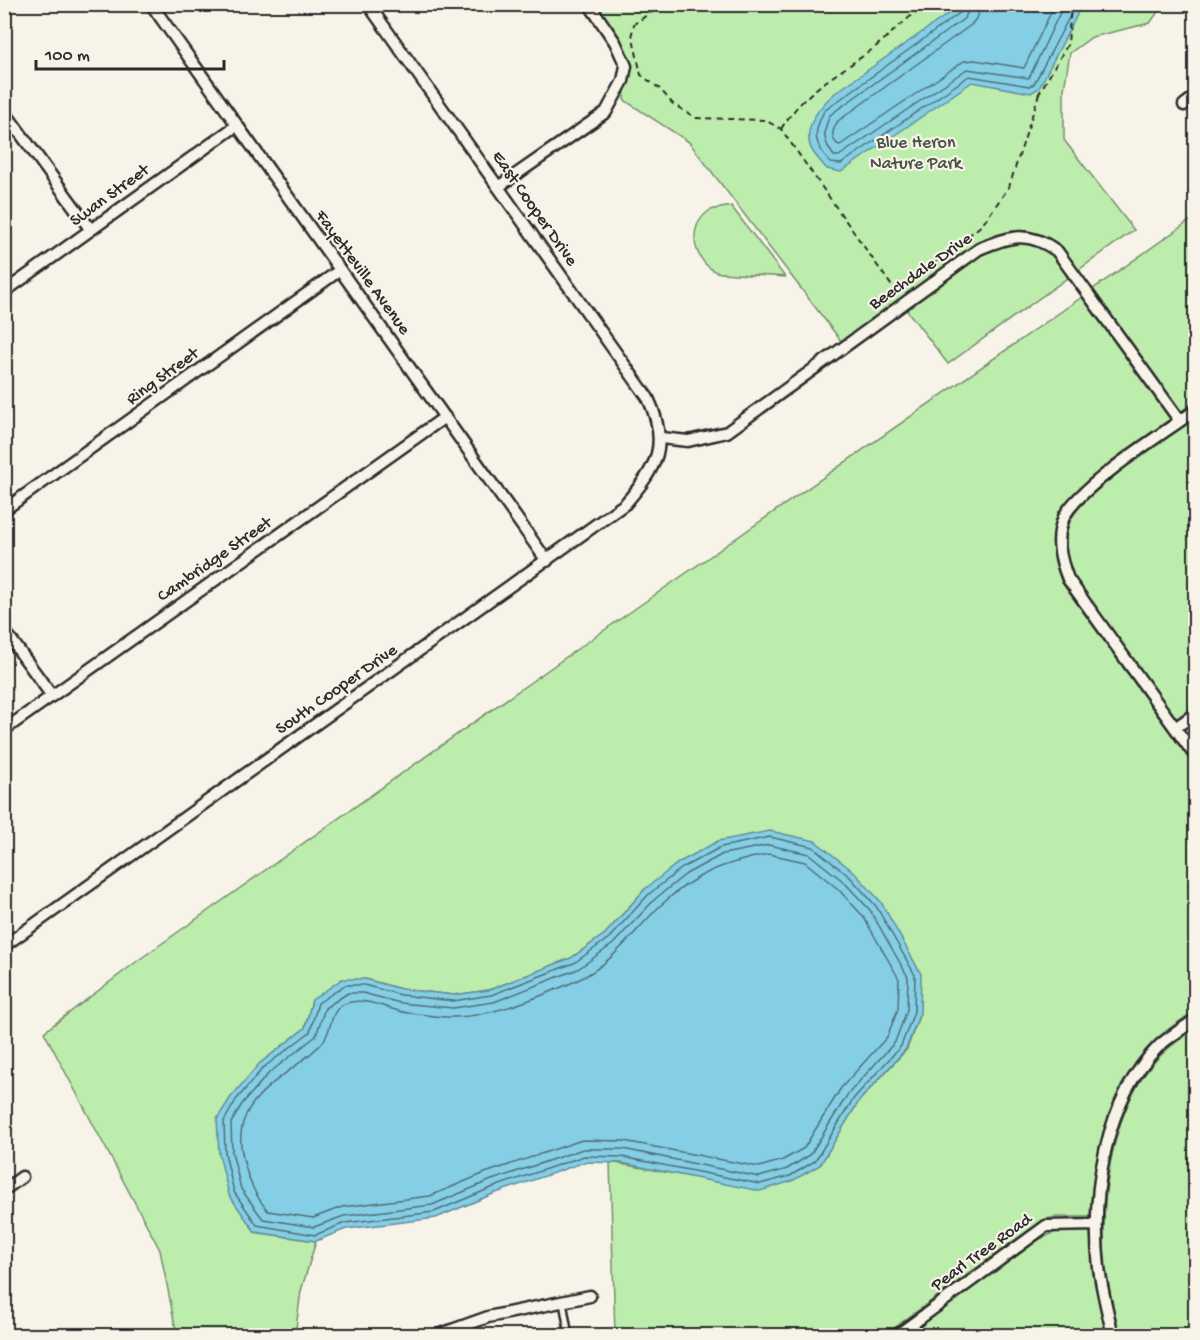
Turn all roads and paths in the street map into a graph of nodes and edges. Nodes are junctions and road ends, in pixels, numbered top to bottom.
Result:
1 (151, 4) edge
2 (368, 4) edge
3 (589, 4) edge
4 (663, 4) edge
5 (927, 4) edge
6 (1071, 4) edge
7 (1039, 94) junction
8 (1196, 96) edge
9 (1036, 99) dead end
10 (1184, 105) dead end
11 (4, 111) edge
12 (236, 126) junction
13 (781, 129) junction
14 (498, 187) junction
15 (91, 230) junction
16 (340, 270) junction
17 (4, 292) edge
18 (1196, 410) edge
19 (444, 417) junction
20 (1180, 421) junction
21 (661, 438) junction
22 (4, 510) edge
23 (547, 561) junction
24 (4, 630) edge
25 (52, 696) junction
26 (1196, 713) edge
27 (1175, 728) junction
28 (4, 730) edge
29 (1196, 757) edge
30 (4, 946) edge
31 (1196, 1019) edge
32 (22, 1177) dead end
33 (4, 1190) edge
34 (1096, 1225) junction
35 (590, 1296) dead end
36 (563, 1300) junction
37 (435, 1335) edge
38 (569, 1335) edge
39 (896, 1335) edge
40 (1113, 1335) edge

1 - 12 street, Fayetteville Avenue
2 - 14 street, East Cooper Drive
3 - 14 street
4 - 13 path
5 - 13 path
6 - 7 path
7 - 9 path
7 - 13 path
8 - 10 street
11 - 15 street
12 - 15 street, Swan Street
12 - 16 street, Fayetteville Avenue
14 - 21 street, East Cooper Drive
15 - 17 street, Swan Street
16 - 19 street, Fayetteville Avenue
16 - 22 street, Ring Street
18 - 20 street
19 - 23 street, Fayetteville Avenue
19 - 25 street, Cambridge Street
20 - 21 street, Beechdale Drive
20 - 27 street
21 - 23 street, South Cooper Drive
23 - 30 street, South Cooper Drive
24 - 25 street
25 - 28 street, Cambridge Street
26 - 27 street
27 - 29 street
31 - 34 street
32 - 33 street
34 - 39 street, Pearl Tree Road
34 - 40 street
35 - 36 street
36 - 37 street
36 - 38 lane

